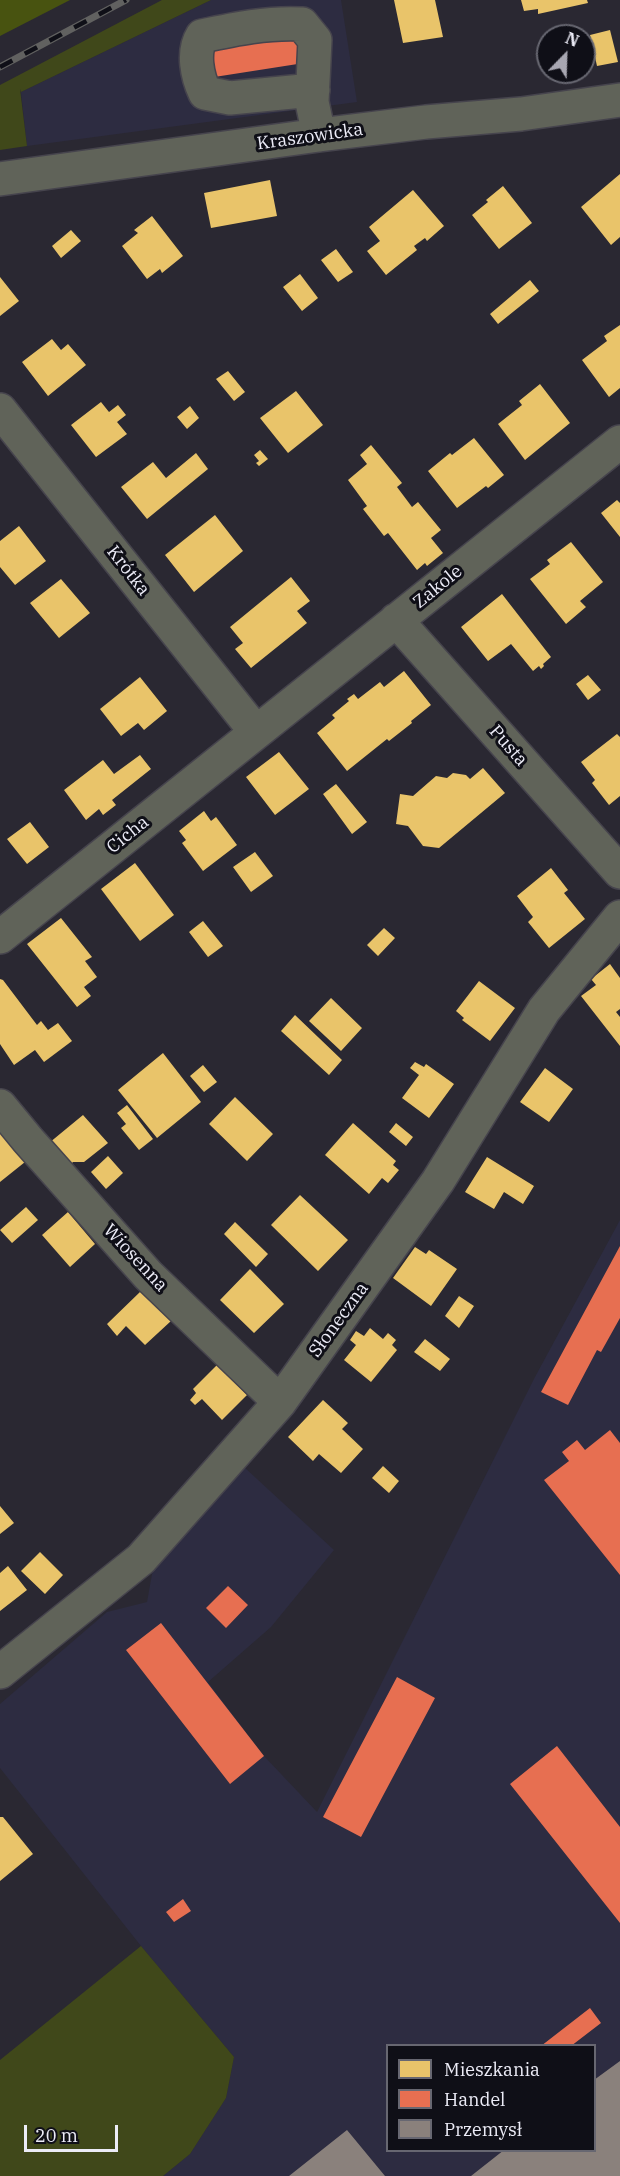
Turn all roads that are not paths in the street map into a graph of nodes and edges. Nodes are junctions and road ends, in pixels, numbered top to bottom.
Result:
1 (313, 90) dead end
2 (620, 100) edge
3 (319, 135) junction
4 (0, 179) edge
5 (0, 410) edge
6 (620, 442) edge
7 (396, 620) junction
8 (256, 732) junction
9 (620, 872) edge
10 (620, 917) edge
11 (0, 937) edge
12 (0, 1106) edge
13 (280, 1402) junction
14 (0, 1672) edge

1 - 3 street
2 - 3 street, Kraszowicka
3 - 4 street, Kraszowicka
5 - 8 street, Krótka
6 - 7 street, Zakole
7 - 8 street, Zakole
7 - 9 street, Pusta
8 - 11 street, Cicha
10 - 13 street, Słoneczna
12 - 13 street, Wiosenna
13 - 14 street, Słoneczna

